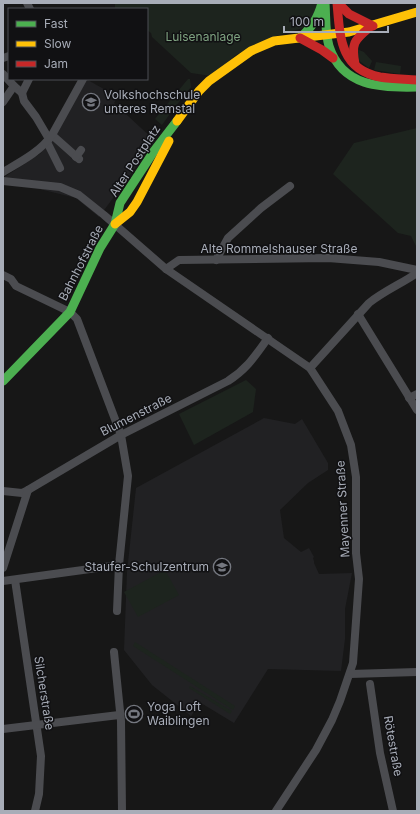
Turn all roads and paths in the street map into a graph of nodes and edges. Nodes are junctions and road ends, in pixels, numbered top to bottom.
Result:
1 (322, 3) edge
2 (325, 3) edge
3 (338, 3) edge
4 (417, 12) edge
5 (372, 26) junction
6 (340, 33) junction
7 (328, 34) junction
8 (300, 38) junction
9 (336, 62) junction
10 (231, 64) junction
11 (355, 66) junction
12 (8, 80) edge
13 (28, 80) edge
14 (82, 80) edge
15 (417, 80) edge
16 (14, 86) junction
17 (417, 87) edge
18 (22, 93) junction
19 (3, 102) edge
20 (49, 139) junction
21 (78, 156) dead end
22 (60, 168) dead end
23 (3, 172) edge
24 (3, 181) edge
25 (290, 186) dead end
26 (130, 188) junction
27 (137, 202) junction
28 (115, 224) junction
29 (216, 260) junction
30 (396, 266) junction
31 (166, 269) junction
32 (417, 271) edge
33 (3, 275) edge
34 (401, 284) junction
35 (70, 312) junction
36 (358, 314) junction
37 (268, 338) junction
38 (310, 368) junction
39 (3, 381) edge
40 (417, 394) edge
41 (410, 398) junction
42 (417, 410) edge
43 (121, 435) junction
44 (28, 490) junction
45 (3, 491) edge
46 (119, 565) junction
47 (3, 568) edge
48 (15, 580) junction
49 (3, 581) edge
50 (117, 610) dead end
51 (114, 652) dead end
52 (417, 672) edge
53 (350, 674) junction
54 (370, 684) dead end
55 (120, 714) junction
56 (37, 725) junction
57 (3, 729) edge
58 (36, 811) edge
59 (122, 811) edge
60 (276, 811) edge
61 (393, 811) edge

1 - 8 street
2 - 7 street
3 - 5 street
3 - 6 street
4 - 5 street, Alter Postplatz
5 - 6 street, Alter Postplatz
5 - 11 street
6 - 7 street, Alter Postplatz
6 - 11 street
7 - 8 street, Alter Postplatz
7 - 9 street
8 - 9 street
8 - 10 street, Alter Postplatz
9 - 17 street
10 - 26 street, Alter Postplatz
10 - 27 street, Alter Postplatz
11 - 15 street
12 - 16 street
13 - 18 street
14 - 20 street
16 - 18 street
16 - 19 street
18 - 20 street
20 - 21 street
20 - 22 street
20 - 23 street
24 - 28 street
25 - 29 street
26 - 27 street
26 - 28 street, Alter Postplatz
27 - 28 street, Alter Postplatz
28 - 31 street, Mayenner Straße
28 - 35 street, Bahnhofstraße
29 - 30 street, Alte Rommelshauser Straße
29 - 31 street, Alte Rommelshauser Straße
30 - 32 street, Alte Rommelshauser Straße
30 - 34 street
31 - 37 street, Mayenner Straße
32 - 34 street
33 - 35 street
34 - 36 street
35 - 39 street, Bahnhofstraße
35 - 43 street
36 - 38 street
36 - 41 street
37 - 38 street, Mayenner Straße
37 - 43 street, Blumenstraße
38 - 53 street, Mayenner Straße
40 - 41 street
41 - 42 street
43 - 44 street, Blumenstraße
43 - 46 street
44 - 45 street, Blumenstraße
44 - 47 street
46 - 48 street
46 - 50 street
48 - 49 street
48 - 56 street, Silcherstraße
51 - 55 street
52 - 53 street
53 - 60 street, Mayenner Straße
54 - 61 street, Rötestraße
55 - 56 street
55 - 59 street
56 - 57 street
56 - 58 street, Silcherstraße

